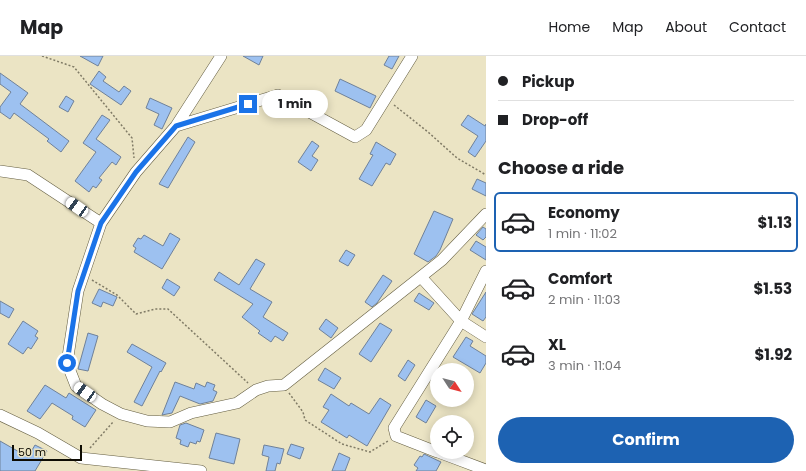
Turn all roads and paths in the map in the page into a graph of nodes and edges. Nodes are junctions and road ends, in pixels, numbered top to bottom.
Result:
1 (42, 56) edge
2 (221, 56) edge
3 (412, 56) edge
4 (386, 98) junction
5 (176, 126) junction
6 (0, 171) edge
7 (136, 172) junction
8 (486, 175) edge
9 (486, 214) edge
10 (101, 223) junction
11 (486, 271) edge
12 (84, 274) junction
13 (421, 277) junction
14 (461, 321) junction
15 (486, 337) edge
16 (284, 385) junction
17 (256, 390) junction
18 (121, 414) junction
19 (0, 415) edge
20 (396, 436) junction
21 (430, 449) edge
22 (81, 458) junction
23 (456, 459) edge
24 (486, 470) edge
25 (201, 471) edge

1 - 7 path
2 - 5 street
3 - 4 street
4 - 5 street
4 - 8 path
5 - 7 street
6 - 10 street
7 - 10 street
9 - 13 street
10 - 12 street
11 - 14 street
12 - 17 path
12 - 18 street
13 - 14 street
13 - 16 street
14 - 15 street
14 - 20 street
16 - 17 street
16 - 20 path
17 - 18 street
18 - 22 path
19 - 22 street
20 - 21 street
22 - 25 street
23 - 24 street

